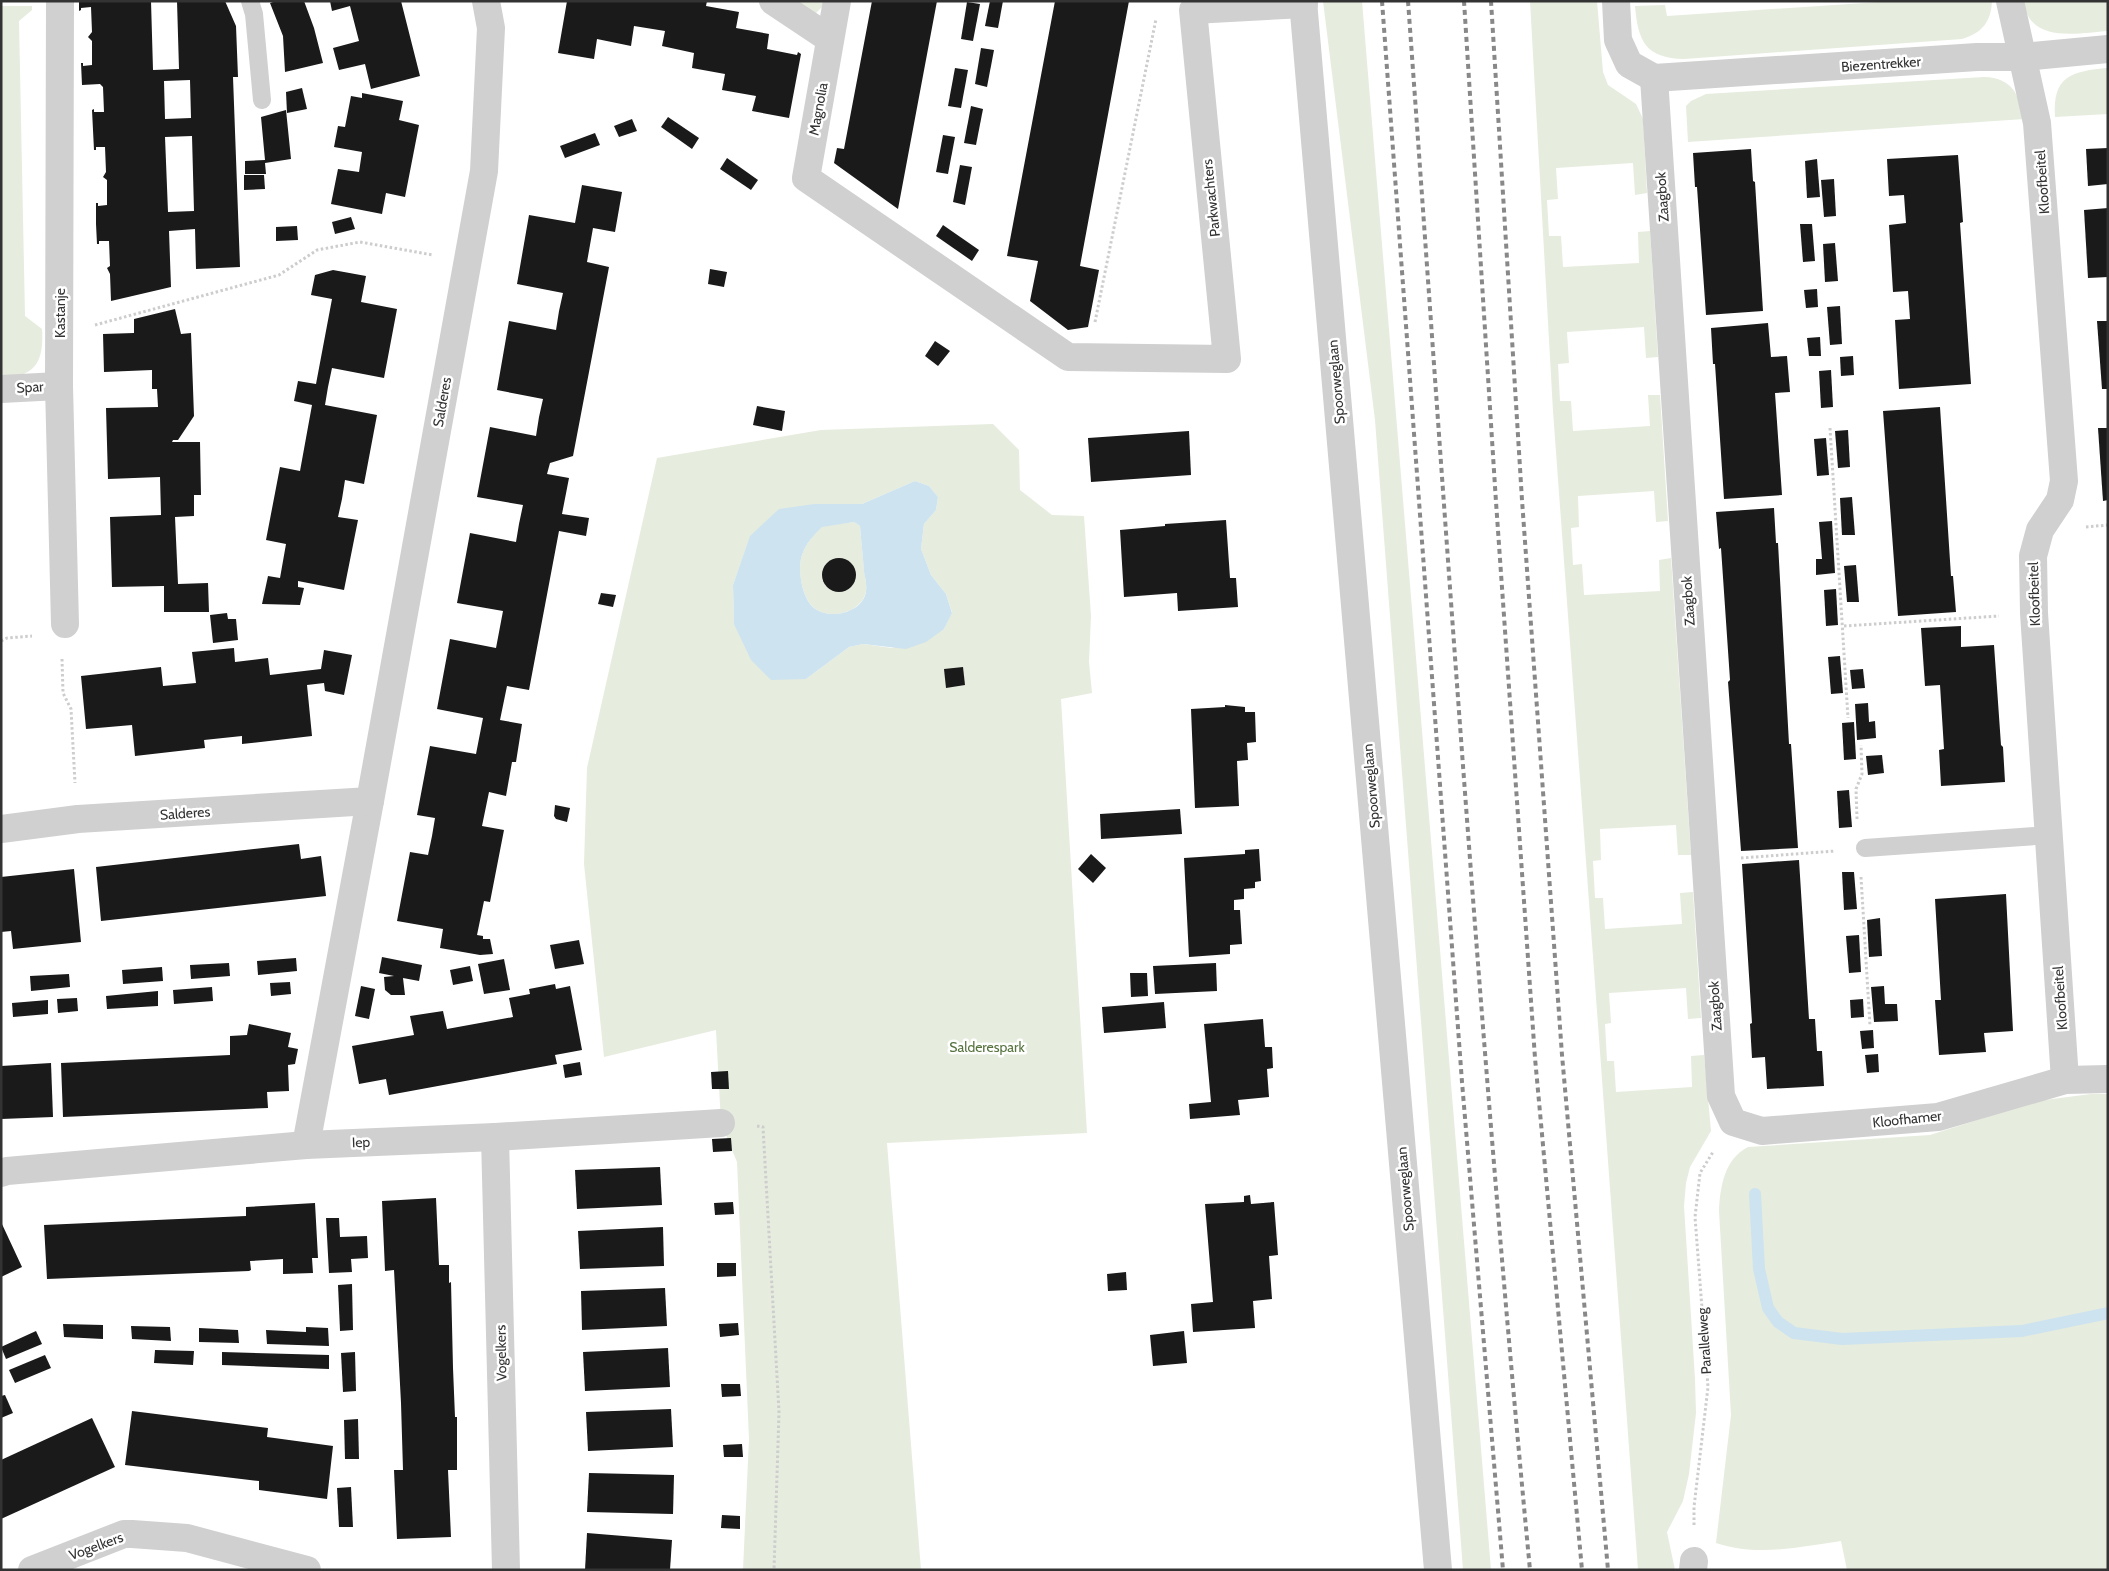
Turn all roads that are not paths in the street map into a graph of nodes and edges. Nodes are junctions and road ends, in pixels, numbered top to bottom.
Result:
1 (60, 1) edge
2 (250, 1) edge
3 (486, 1) edge
4 (773, 1) edge
5 (837, 1) edge
6 (1616, 1) edge
7 (2010, 1) edge
8 (1303, 2) edge
9 (830, 39) junction
10 (2108, 49) edge
11 (2022, 57) junction
12 (1654, 78) junction
13 (262, 100) dead end
14 (806, 178) joint
15 (59, 386) junction
16 (1, 389) edge
17 (65, 624) road end
18 (370, 800) junction
19 (1, 829) edge
20 (2050, 835) junction
21 (1862, 848) road end
22 (2108, 1079) edge
23 (2066, 1080) junction
24 (1733, 1122) joint
25 (721, 1123) road end
26 (495, 1137) junction
27 (306, 1145) junction
28 (1, 1173) edge
29 (32, 1570) edge
30 (307, 1570) edge
31 (506, 1570) edge
32 (1438, 1570) edge

1 - 15 street, Kastanje
2 - 13 lane
3 - 18 street, Salderes
4 - 9 street
5 - 9 street, Magnolia
6 - 12 street
7 - 11 street, Kloofbeitel
8 - 14 street, Parkwachters
8 - 32 street, Spoorweglaan
9 - 14 street, Magnolia
10 - 11 street, Biezentrekker
11 - 12 street, Biezentrekker
11 - 20 street, Kloofbeitel
12 - 24 street, Zaagbok
15 - 16 street, Spar
15 - 17 street, Kastanje
18 - 19 street, Salderes
18 - 27 street, Salderes
20 - 21 lane
20 - 23 street, Kloofbeitel
22 - 23 street, Kloofhamer
23 - 24 street, Kloofhamer
25 - 26 street, Iep
26 - 27 street, Iep
26 - 31 street, Vogelkers
27 - 28 street, Iep
29 - 30 street, Vogelkers

